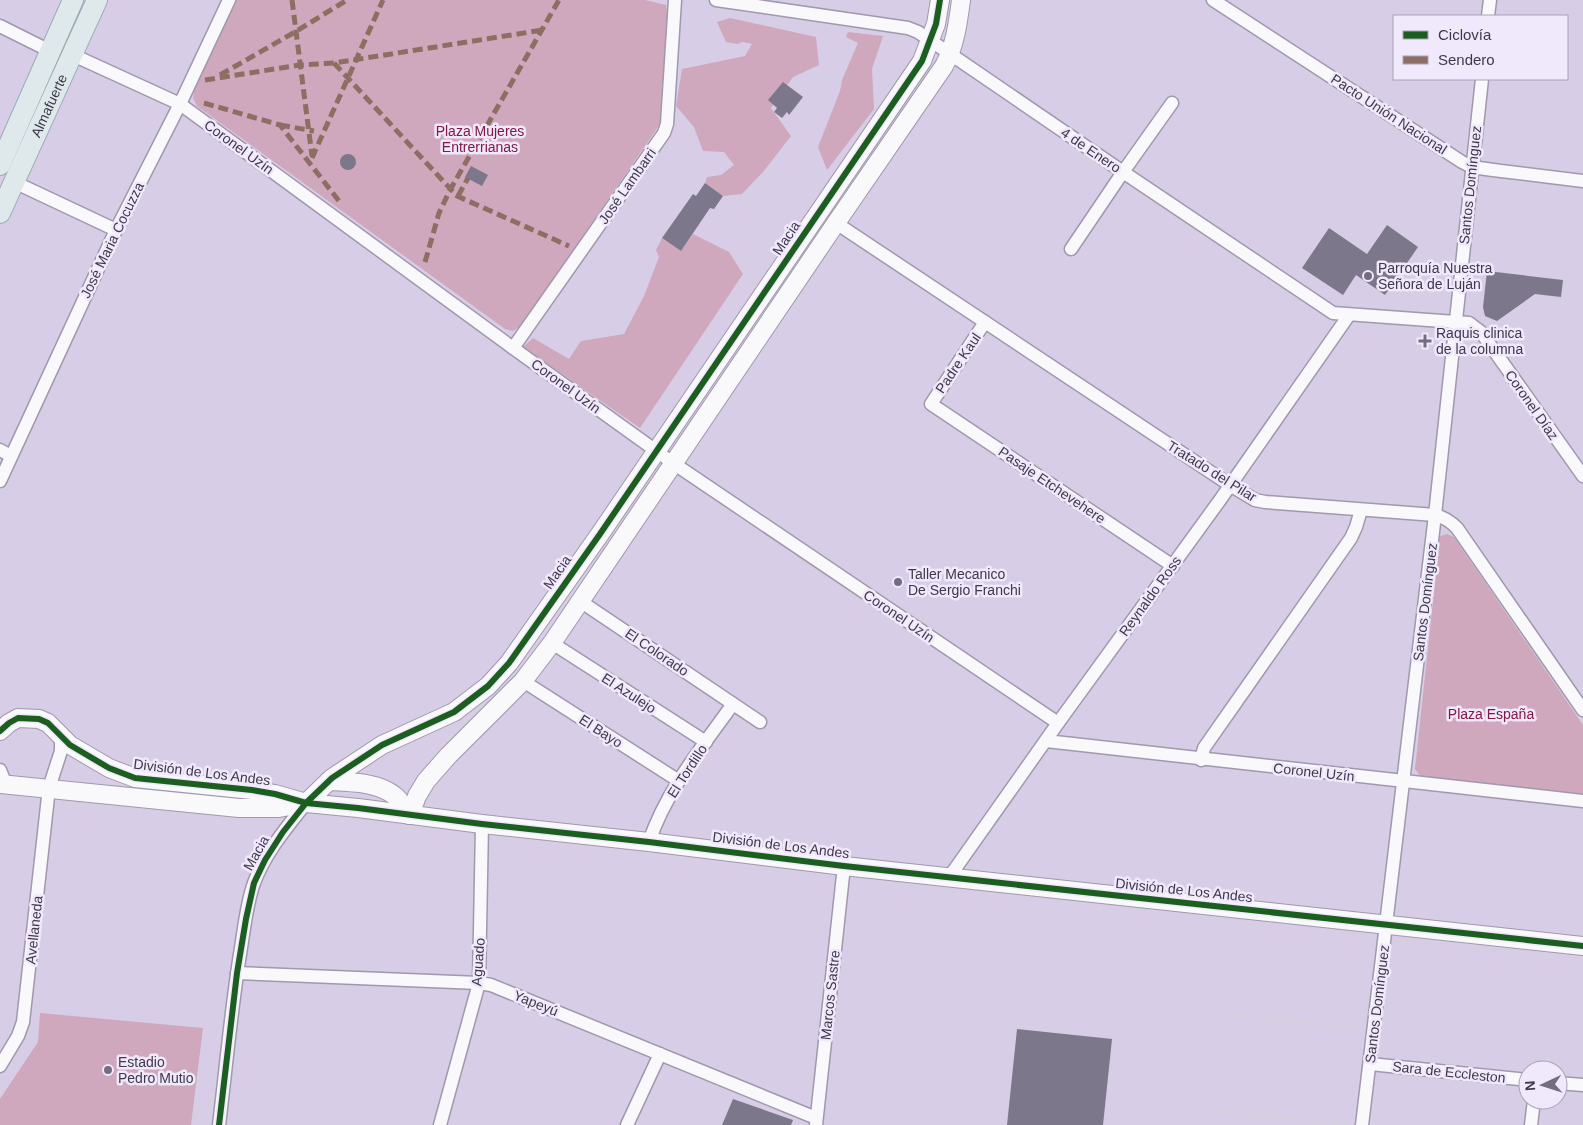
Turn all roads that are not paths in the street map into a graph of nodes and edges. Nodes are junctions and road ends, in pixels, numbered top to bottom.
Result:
1 (73, 0) edge
2 (98, 0) edge
3 (229, 0) edge
4 (675, 0) edge
5 (716, 0) edge
6 (940, 0) edge
7 (961, 0) edge
8 (1213, 0) edge
9 (1490, 0) edge
10 (1488, 15) edge
11 (0, 26) edge
12 (931, 40) junction
13 (50, 51) junction
14 (951, 54) junction
15 (72, 55) junction
16 (1482, 80) edge
17 (1172, 103) dead end
18 (180, 104) junction
19 (0, 165) edge
20 (1472, 166) junction
21 (1123, 172) junction
22 (1583, 181) edge
23 (14, 182) junction
24 (0, 213) edge
25 (836, 223) junction
26 (116, 230) junction
27 (1071, 249) dead end
28 (1349, 315) junction
29 (1456, 321) junction
30 (985, 322) junction
31 (513, 348) junction
32 (931, 404) joint
33 (656, 451) junction
34 (6, 453) edge
35 (673, 463) junction
36 (1583, 476) edge
37 (0, 481) edge
38 (1230, 485) junction
39 (1361, 510) junction
40 (1435, 515) junction
41 (1173, 566) junction
42 (580, 601) junction
43 (552, 643) junction
44 (523, 681) junction
45 (734, 704) junction
46 (1583, 710) edge
47 (760, 722) dead end
48 (1058, 723) junction
49 (0, 731) edge
50 (61, 737) junction
51 (1046, 741) junction
52 (706, 742) junction
53 (1201, 760) junction
54 (2, 780) edge
55 (329, 781) junction
56 (679, 781) junction
57 (1404, 781) junction
58 (49, 788) junction
59 (1583, 801) edge
60 (306, 803) junction
61 (410, 815) junction
62 (482, 824) junction
63 (649, 842) junction
64 (844, 866) junction
65 (950, 876) junction
66 (1386, 925) junction
67 (1583, 946) edge
68 (237, 974) junction
69 (479, 983) junction
70 (660, 1054) junction
71 (1370, 1064) junction
72 (0, 1066) edge
73 (1518, 1079) edge
74 (1568, 1084) edge
75 (1583, 1085) edge
76 (1533, 1110) edge
77 (816, 1122) edge
78 (223, 1124) edge
79 (440, 1125) edge
80 (627, 1125) edge
81 (1362, 1125) edge
82 (1531, 1125) edge

1 - 13 main road, Almafuerte
2 - 15 main road, Almafuerte
3 - 18 street, José Maria Cocuzza
4 - 31 street, José Lambarri
5 - 12 street, 4 de Enero
6 - 12 street, Macia
7 - 14 street
8 - 20 street, Pacto Unión Nacional
9 - 10 street
11 - 13 street
12 - 14 street, 4 de Enero
12 - 33 street, Macia
13 - 19 main road, Almafuerte
14 - 21 street, 4 de Enero
14 - 25 street
15 - 18 street, Coronel Uzín
15 - 23 main road, Almafuerte
16 - 20 street, Santos Domínguez
17 - 21 street
18 - 26 street, José Maria Cocuzza
18 - 31 street, Coronel Uzín
20 - 22 street, Pacto Unión Nacional
20 - 29 street, Santos Domínguez
21 - 27 street
21 - 28 street, 4 de Enero
23 - 24 main road, Almafuerte
23 - 26 street
25 - 30 street, Tratado del Pilar
25 - 35 street
26 - 34 street, José Maria Cocuzza
28 - 29 street, 4 de Enero
28 - 38 street, Reynaldo Ross
29 - 36 street, Coronel Díaz
29 - 40 street, Santos Domínguez
30 - 32 street, Padre Kaul
30 - 38 street, Tratado del Pilar
31 - 33 street, Coronel Uzín
32 - 41 street, Pasaje Etchevehere
33 - 35 street, Coronel Uzín
33 - 55 street, Macia
34 - 37 street, José Maria Cocuzza
35 - 42 street
35 - 48 street, Coronel Uzín
38 - 39 street, Tratado del Pilar
38 - 41 street, Reynaldo Ross
39 - 40 street, Tratado del Pilar
39 - 53 street
40 - 46 street, Tratado del Pilar
40 - 57 street, Santos Domínguez
41 - 48 street, Reynaldo Ross
42 - 43 street
42 - 45 street, El Colorado
43 - 44 street
43 - 52 street, El Azulejo
44 - 56 street, El Bayo
44 - 61 street
45 - 47 street, El Colorado
45 - 52 street, El Tordillo
48 - 51 street, Reynaldo Ross
49 - 50 street, División de Los Andes
50 - 58 street, Avellaneda
50 - 60 street, División de Los Andes
51 - 53 street, Coronel Uzín
51 - 65 street, Reynaldo Ross
52 - 56 street, El Tordillo
53 - 57 street, Coronel Uzín
54 - 58 street, División de Los Andes
55 - 60 street, Macia
55 - 61 street
56 - 63 street, El Tordillo
57 - 59 street, Coronel Uzín
57 - 66 street, Santos Domínguez
58 - 60 street, División de Los Andes
58 - 72 street, Avellaneda
60 - 61 street, División de Los Andes
60 - 68 street, Macia
61 - 62 street, División de Los Andes
62 - 63 street, División de Los Andes
62 - 69 street, Aguado
63 - 64 street, División de Los Andes
64 - 65 street, División de Los Andes
64 - 77 street, Marcos Sastre
65 - 66 street, División de Los Andes
66 - 67 street, División de Los Andes
66 - 71 street, Santos Domínguez
68 - 69 street, Yapeyú
68 - 78 street, Macia
69 - 70 street, Yapeyú
69 - 79 street, Aguado
70 - 77 street, Yapeyú
70 - 80 street
71 - 73 street, Sara de Eccleston
71 - 81 street, Santos Domínguez
74 - 75 street
76 - 82 street

